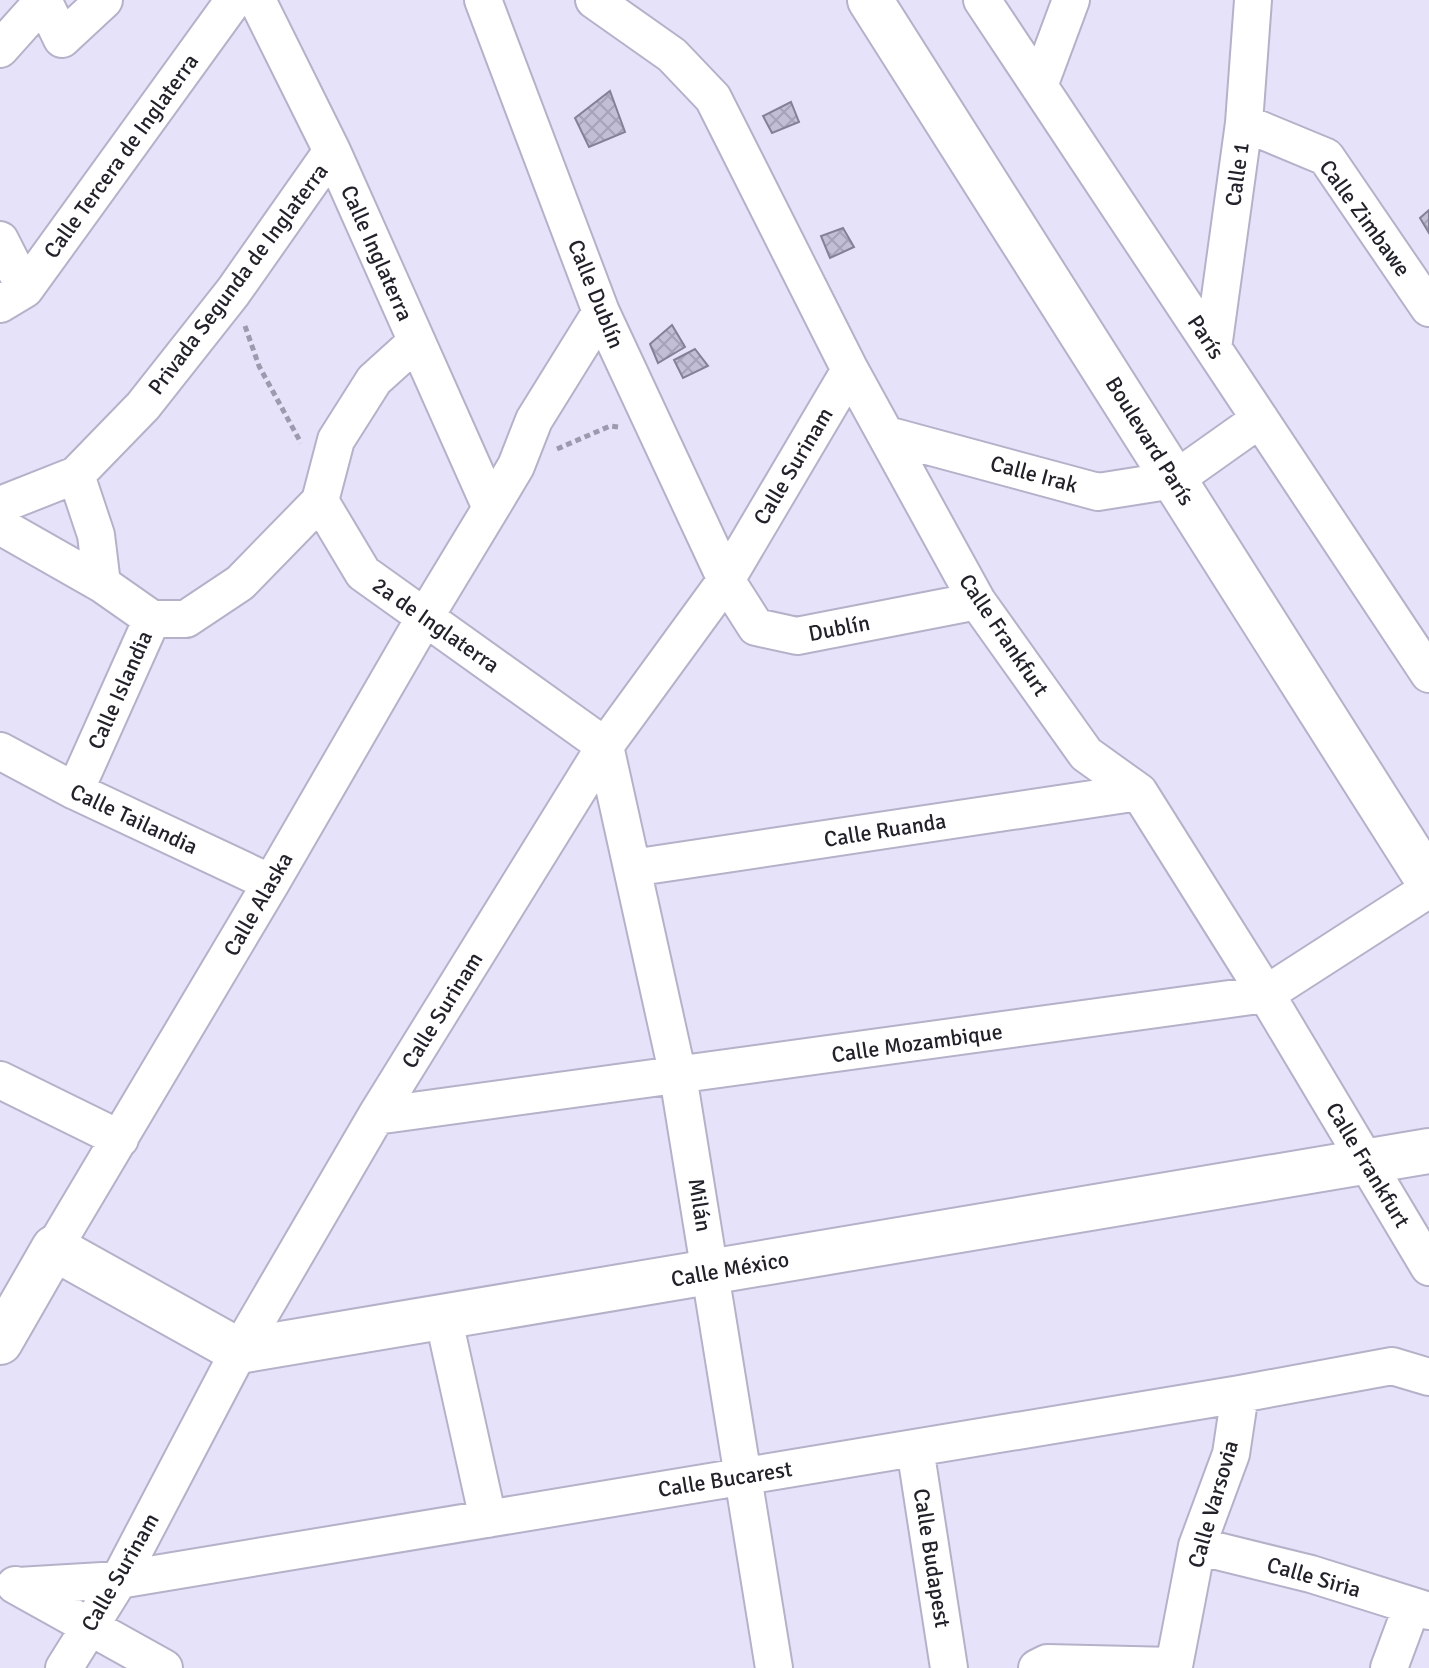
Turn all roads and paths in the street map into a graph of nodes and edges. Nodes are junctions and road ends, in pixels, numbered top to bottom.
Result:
1 (43, 0) edge
2 (104, 0) edge
3 (234, 0) edge
4 (257, 0) edge
5 (483, 0) edge
6 (594, 0) edge
7 (870, 0) edge
8 (982, 0) edge
9 (1071, 0) edge
10 (1253, 0) edge
11 (0, 49) edge
12 (1039, 86) junction
13 (1244, 123) junction
14 (332, 151) junction
15 (0, 240) edge
16 (233, 292) junction
17 (12, 297) edge
18 (1429, 308) edge
19 (601, 312) junction
20 (416, 342) junction
21 (1213, 348) junction
22 (850, 370) junction
23 (1260, 419) junction
24 (658, 434) junction
25 (887, 435) junction
26 (304, 448) dead end
27 (516, 466) junction
28 (76, 475) junction
29 (1174, 480) junction
30 (320, 501) junction
31 (0, 505) edge
32 (491, 508) junction
33 (0, 526) edge
34 (726, 580) junction
35 (102, 584) junction
36 (977, 601) junction
37 (425, 617) junction
38 (152, 619) junction
39 (1429, 674) edge
40 (605, 746) junction
41 (0, 751) edge
42 (75, 791) junction
43 (1139, 792) junction
44 (632, 868) junction
45 (1429, 882) edge
46 (271, 883) junction
47 (1429, 889) edge
48 (1266, 994) junction
49 (678, 1076) junction
50 (0, 1080) edge
51 (376, 1116) junction
52 (120, 1139) junction
53 (1429, 1151) edge
54 (1366, 1162) junction
55 (54, 1248) junction
56 (1429, 1267) edge
57 (711, 1272) junction
58 (443, 1316) junction
59 (1, 1337) edge
60 (239, 1351) junction
61 (1429, 1377) edge
62 (1240, 1394) junction
63 (915, 1448) junction
64 (743, 1476) junction
65 (488, 1519) junction
66 (1197, 1546) junction
67 (119, 1580) junction
68 (9, 1581) edge
69 (1421, 1608) edge
70 (90, 1626) junction
71 (1174, 1667) edge
72 (64, 1668) edge
73 (164, 1668) edge
74 (774, 1668) edge
75 (949, 1668) edge
76 (1037, 1668) edge
77 (1389, 1668) edge

1 - 2 street
1 - 11 street
3 - 17 street, Calle Tercera de Inglaterra
4 - 14 street, Calle Inglaterra
5 - 19 street, Calle Dublín
6 - 22 street, Calle Frankfurt
7 - 29 street, Boulevard París
8 - 12 street, París
9 - 12 street
10 - 13 street, Calle 1
12 - 21 street, París
13 - 18 street, Calle Zimbawe
13 - 21 street, Calle 1
14 - 16 street, Privada Segunda de Inglaterra
14 - 20 street, Calle Inglaterra
15 - 17 street
16 - 26 path
16 - 28 street, Privada Segunda de Inglaterra
19 - 24 street, Calle Dublín
19 - 27 street, Calle Alaska
20 - 30 street
20 - 32 street, Calle Inglaterra
21 - 23 street, París
22 - 25 street, Calle Frankfurt
22 - 34 street, Calle Surinam
23 - 29 street, Calle Irak
23 - 39 street, París
24 - 27 path
24 - 34 street, Calle Dublín
25 - 29 street, Calle Irak
25 - 36 street, Calle Frankfurt
27 - 32 street, Calle Alaska
28 - 31 street, Privada Segunda de Inglaterra
28 - 35 street
29 - 45 street, Boulevard París
30 - 37 street, 2a de Inglaterra
30 - 38 street
32 - 37 street, Calle Alaska
33 - 35 street, Calle Islandia
34 - 36 street, Dublín
34 - 40 street, Calle Surinam
35 - 38 street, Calle Islandia
36 - 43 street, Calle Frankfurt
37 - 40 street, 2a de Inglaterra
37 - 46 street, Calle Alaska
38 - 42 street, Calle Islandia
40 - 44 street, Milán
40 - 51 street, Calle Surinam
41 - 42 street, Calle Tailandia
42 - 46 street, Calle Tailandia
43 - 44 street, Calle Ruanda
43 - 48 street, Calle Frankfurt
44 - 49 street, Milán
46 - 52 street, Calle Alaska
47 - 48 street, Calle Mozambique
48 - 49 street, Calle Mozambique
48 - 54 street, Calle Frankfurt
49 - 51 street, Calle Mozambique
49 - 57 street, Milán
50 - 52 street
51 - 60 street, Calle Surinam
52 - 55 street, Calle Alaska
53 - 54 street, Calle México
54 - 56 street, Calle Frankfurt
54 - 57 street, Calle México
55 - 59 street, Calle Alaska
55 - 60 street
57 - 58 street, Calle México
57 - 64 street, Milán
58 - 60 street, Calle México
58 - 65 street
60 - 67 street, Calle Surinam
61 - 62 street, Calle Bucarest
62 - 63 street, Calle Bucarest
62 - 66 street, Calle Varsovia
63 - 64 street, Calle Bucarest
63 - 75 street, Calle Budapest
64 - 65 street, Calle Bucarest
64 - 74 street, Milán
65 - 67 street, Calle Bucarest
66 - 69 street, Calle Siria
66 - 71 street, Calle Varsovia
67 - 68 street, Calle Bucarest
67 - 70 street, Calle Surinam
68 - 70 street
69 - 77 street
70 - 72 street, Calle Surinam
70 - 73 street
71 - 76 street, Calle Varsovia

